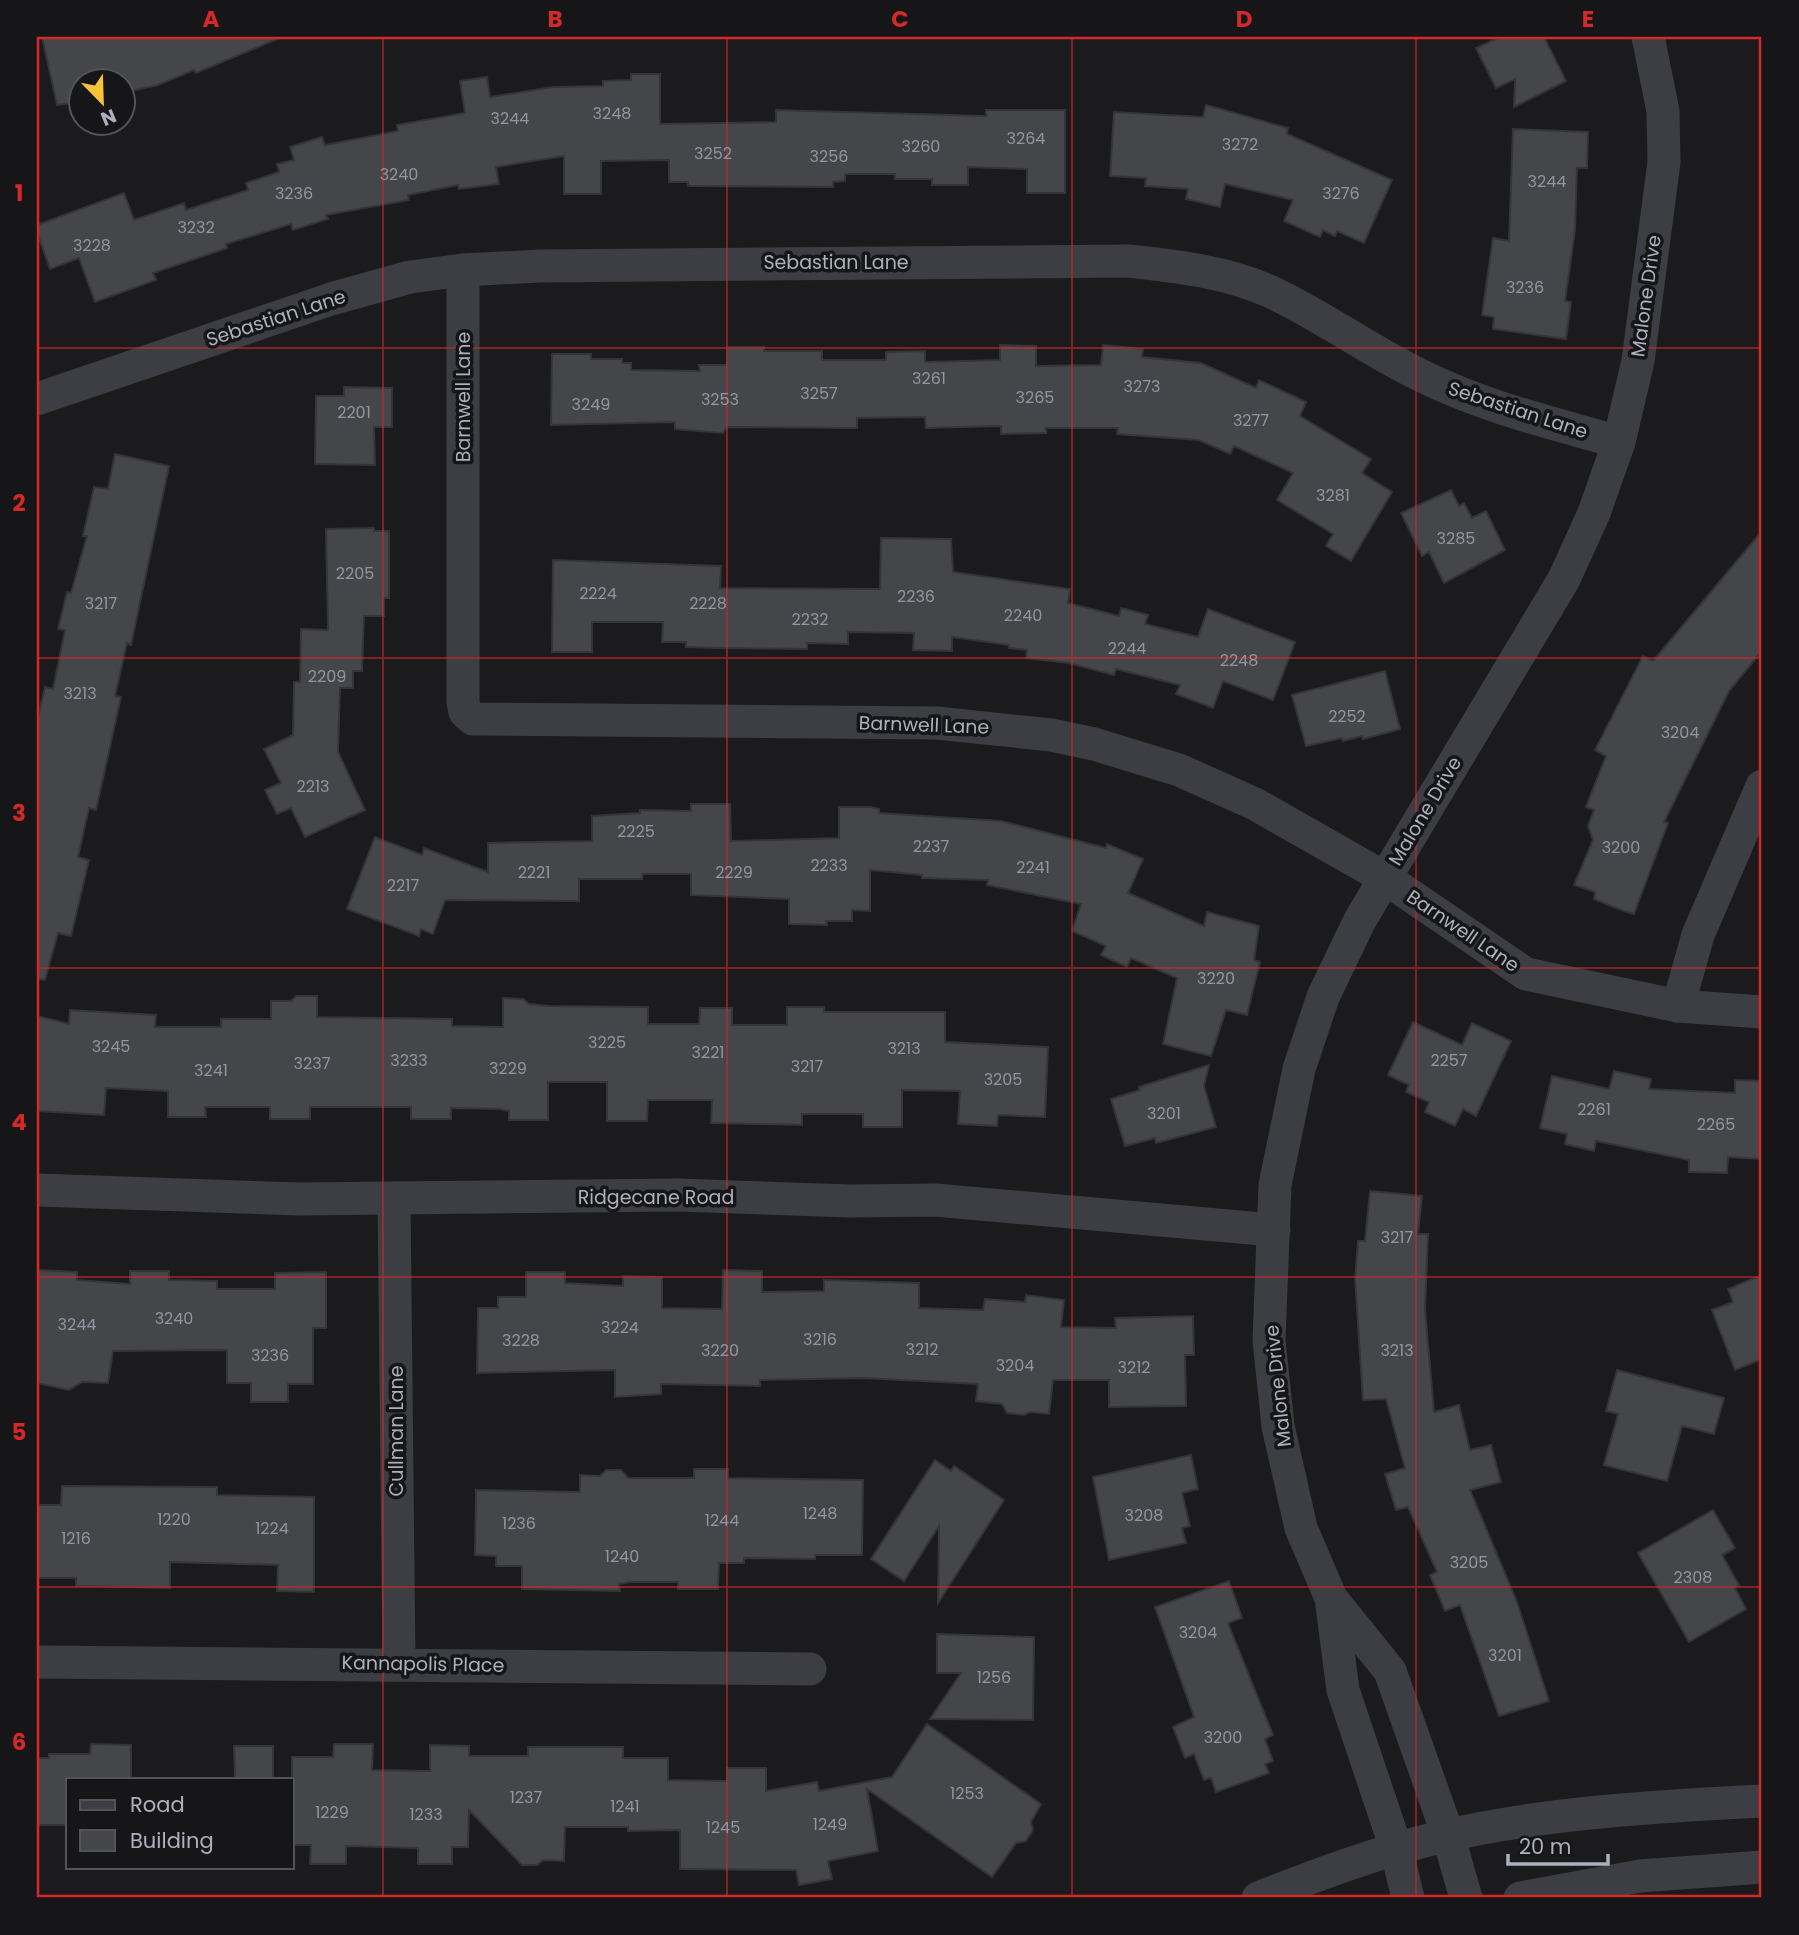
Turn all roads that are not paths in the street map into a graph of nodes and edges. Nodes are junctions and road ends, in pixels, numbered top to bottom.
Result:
1 (1648, 37) edge
2 (463, 270) junction
3 (37, 399) edge
4 (1619, 442) junction
5 (1762, 786) edge
6 (1385, 878) junction
7 (1678, 1006) junction
8 (1762, 1012) edge
9 (37, 1190) edge
10 (394, 1198) junction
11 (1274, 1230) junction
12 (1331, 1598) junction
13 (37, 1662) edge
14 (399, 1664) junction
15 (810, 1669) dead end
16 (1762, 1801) edge
17 (1448, 1835) junction
18 (1396, 1848) junction
19 (1762, 1867) edge
20 (1258, 1898) edge
21 (1408, 1898) edge
22 (1466, 1898) edge
23 (1520, 1898) edge

1 - 4 street, Malone Drive
2 - 3 street, Sebastian Lane
2 - 4 street, Sebastian Lane
2 - 6 street, Barnwell Lane
4 - 6 street, Malone Drive
5 - 7 street
6 - 7 street, Barnwell Lane
6 - 11 street, Malone Drive
7 - 8 street, Barnwell Lane
9 - 10 street, Ridgecane Road
10 - 11 street, Ridgecane Road
10 - 14 street, Cullman Lane
11 - 12 street, Malone Drive
12 - 17 street, Malone Drive
12 - 18 street, Malone Drive
13 - 14 street, Kannapolis Place
14 - 15 street, Kannapolis Place
16 - 17 street
17 - 18 street
17 - 22 street, Malone Drive
18 - 20 street
18 - 21 street, Malone Drive
19 - 23 street

